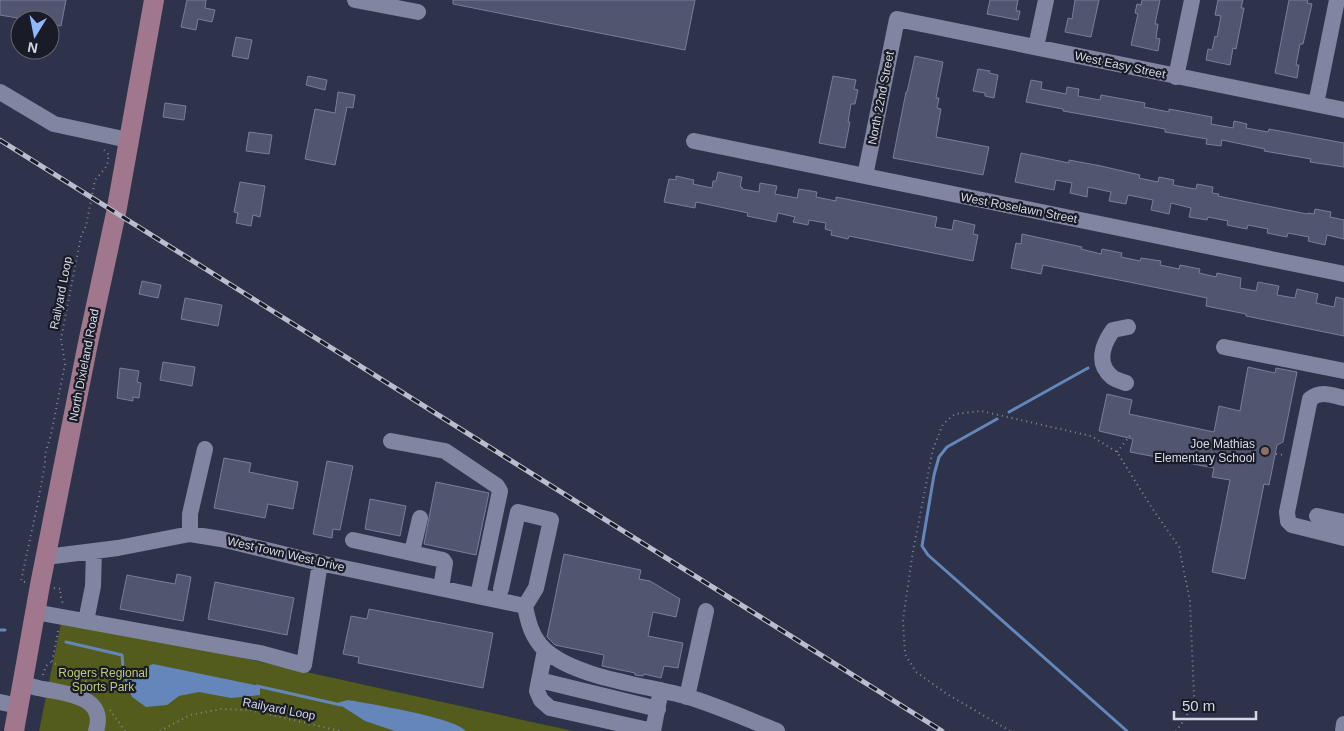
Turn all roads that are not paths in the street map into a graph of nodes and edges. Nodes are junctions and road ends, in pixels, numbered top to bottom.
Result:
1 (154, 0) edge
2 (355, 0) edge
3 (1046, 0) edge
4 (1192, 0) edge
5 (1337, 0) edge
6 (418, 12) dead end
7 (897, 19) joint
8 (1036, 47) junction
9 (1176, 77) junction
10 (0, 92) edge
11 (1316, 104) junction
12 (1344, 110) edge
13 (128, 140) junction
14 (694, 141) dead end
15 (865, 176) junction
16 (1344, 274) edge
17 (1128, 327) dead end
18 (1224, 347) dead end
19 (1344, 371) edge
20 (1126, 383) dead end
21 (1344, 398) edge
22 (391, 441) dead end
23 (206, 449) dead end
24 (1317, 516) dead end
25 (420, 518) dead end
26 (1344, 522) edge
27 (190, 534) junction
28 (1344, 538) edge
29 (353, 540) dead end
30 (94, 551) junction
31 (412, 552) junction
32 (46, 558) junction
33 (320, 563) junction
34 (441, 588) junction
35 (501, 589) dead end
36 (478, 596) junction
37 (525, 606) junction
38 (706, 611) dead end
39 (35, 612) junction
40 (86, 621) junction
41 (545, 650) junction
42 (539, 680) junction
43 (22, 684) junction
44 (662, 690) junction
45 (687, 697) junction
46 (9, 704) edge
47 (658, 709) junction
48 (1344, 724) edge
49 (14, 731) edge
50 (96, 731) edge
51 (777, 731) edge
52 (1343, 731) edge

1 - 13 main road, North Dixieland Road
2 - 6 street
3 - 8 street
4 - 9 street
5 - 11 street
7 - 8 street, West Easy Street
7 - 15 street, North 22nd Street
8 - 9 street, West Easy Street
9 - 11 street, West Easy Street
10 - 13 street
11 - 12 street, West Easy Street
13 - 32 main road, North Dixieland Road
14 - 15 street, West Roselawn Street
15 - 16 street, West Roselawn Street
17 - 20 street
18 - 19 street
21 - 28 street
22 - 36 street
23 - 27 street
24 - 26 street
25 - 31 street
27 - 30 street, West Town West Drive
27 - 33 street, West Town West Drive
29 - 31 street
30 - 32 street, West Town West Drive
30 - 40 street
31 - 34 street
32 - 39 main road, North Dixieland Road
33 - 34 street, West Town West Drive
33 - 40 street
34 - 36 street, West Town West Drive
35 - 37 street
36 - 37 street, West Town West Drive
37 - 41 street
38 - 45 street
39 - 40 street
39 - 43 main road, North Dixieland Road
41 - 42 street
41 - 44 street
42 - 47 street
42 - 47 street
43 - 46 main road, North Dixieland Road
43 - 50 street
44 - 45 street
44 - 47 street
45 - 51 street
46 - 49 main road, North Dixieland Road
48 - 52 street

